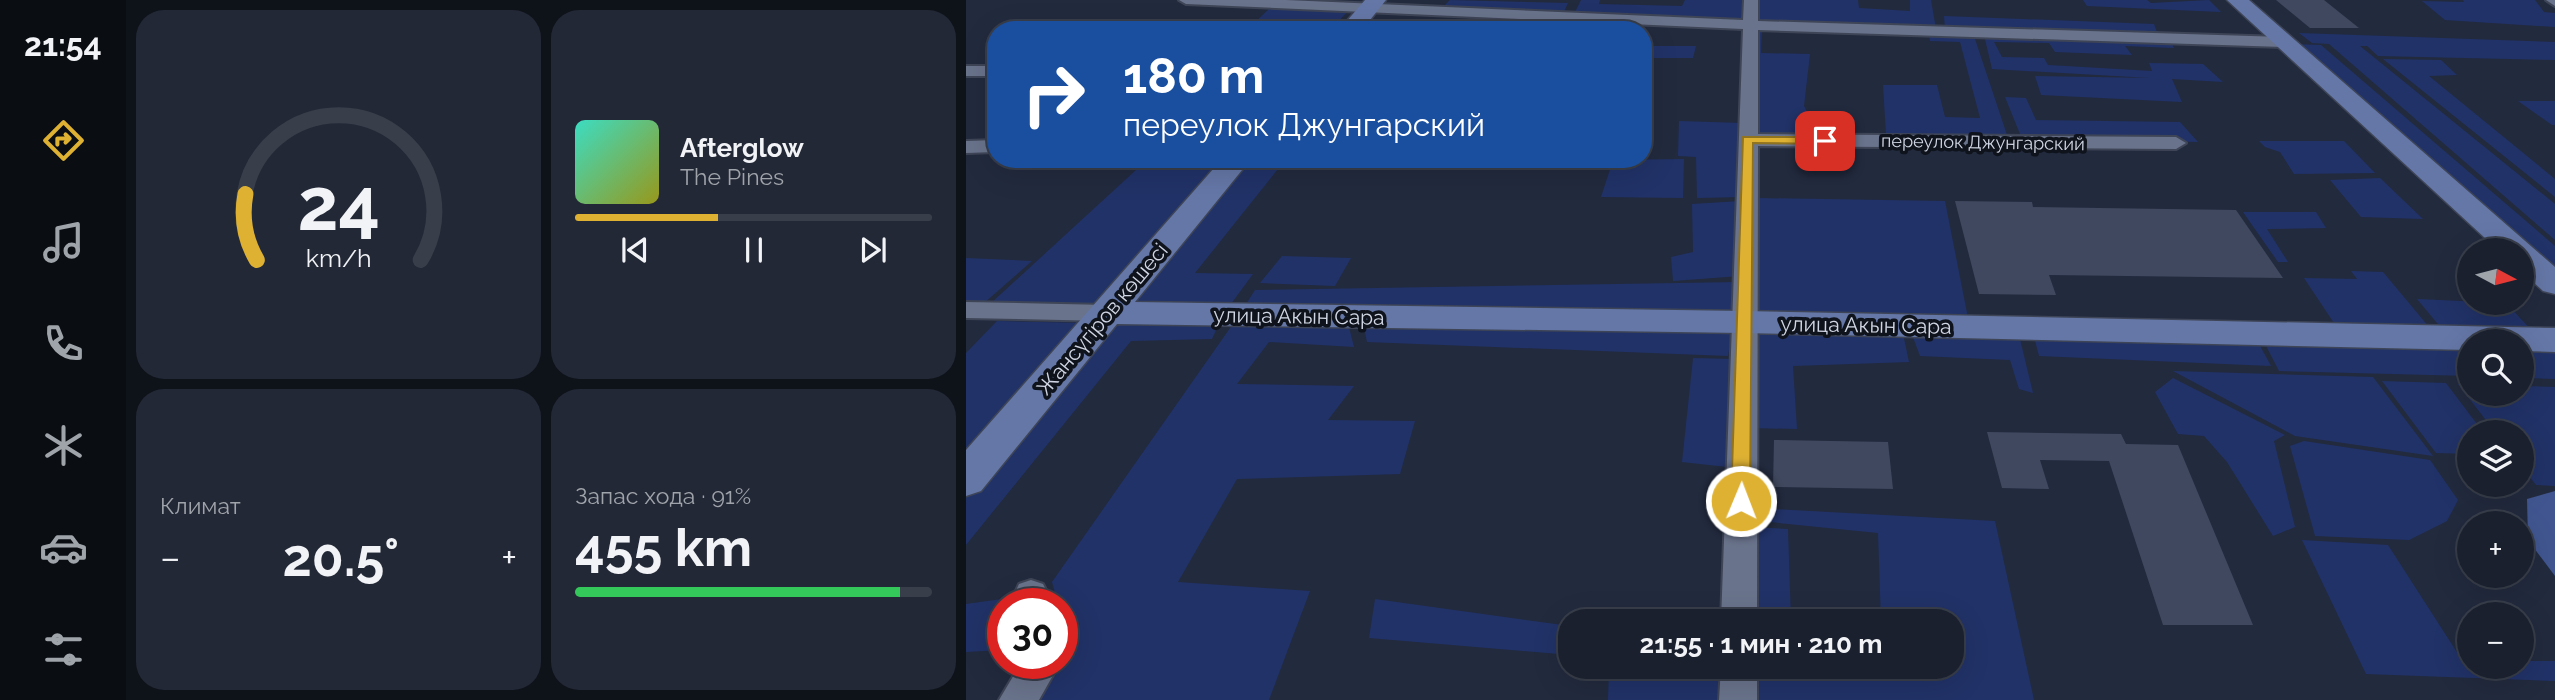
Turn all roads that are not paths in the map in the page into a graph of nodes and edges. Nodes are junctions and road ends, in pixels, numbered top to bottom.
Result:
1 (1186, 0) edge
2 (2237, 0) edge
3 (1373, 3) edge
4 (1751, 12) edge
5 (1358, 21) edge
6 (2283, 42) junction
7 (966, 71) edge
8 (987, 71) edge
9 (1748, 140) junction
10 (2176, 143) dead end
11 (987, 146) edge
12 (966, 147) edge
13 (1229, 168) edge
14 (2504, 238) edge
15 (2534, 266) edge
16 (2555, 284) edge
17 (966, 310) edge
18 (1107, 313) junction
19 (1743, 322) junction
20 (2555, 340) edge
21 (966, 479) edge
22 (1739, 609) edge
23 (1032, 679) edge
24 (1739, 679) edge
25 (1018, 700) edge
26 (1738, 700) edge

1 - 3 street
2 - 6 main road
3 - 4 street
3 - 5 main road
4 - 6 street
4 - 9 street
6 - 14 main road
7 - 8 street
9 - 10 street, переулок Джунгарский
9 - 19 street
11 - 12 street
13 - 18 main road, Жансүгіров көшесі
15 - 16 main road
17 - 18 street, улица Акын Сара
18 - 19 main road, улица Акын Сара
18 - 21 main road, Жансүгіров көшесі
19 - 20 main road, улица Акын Сара
19 - 22 street
23 - 25 street
24 - 26 street

